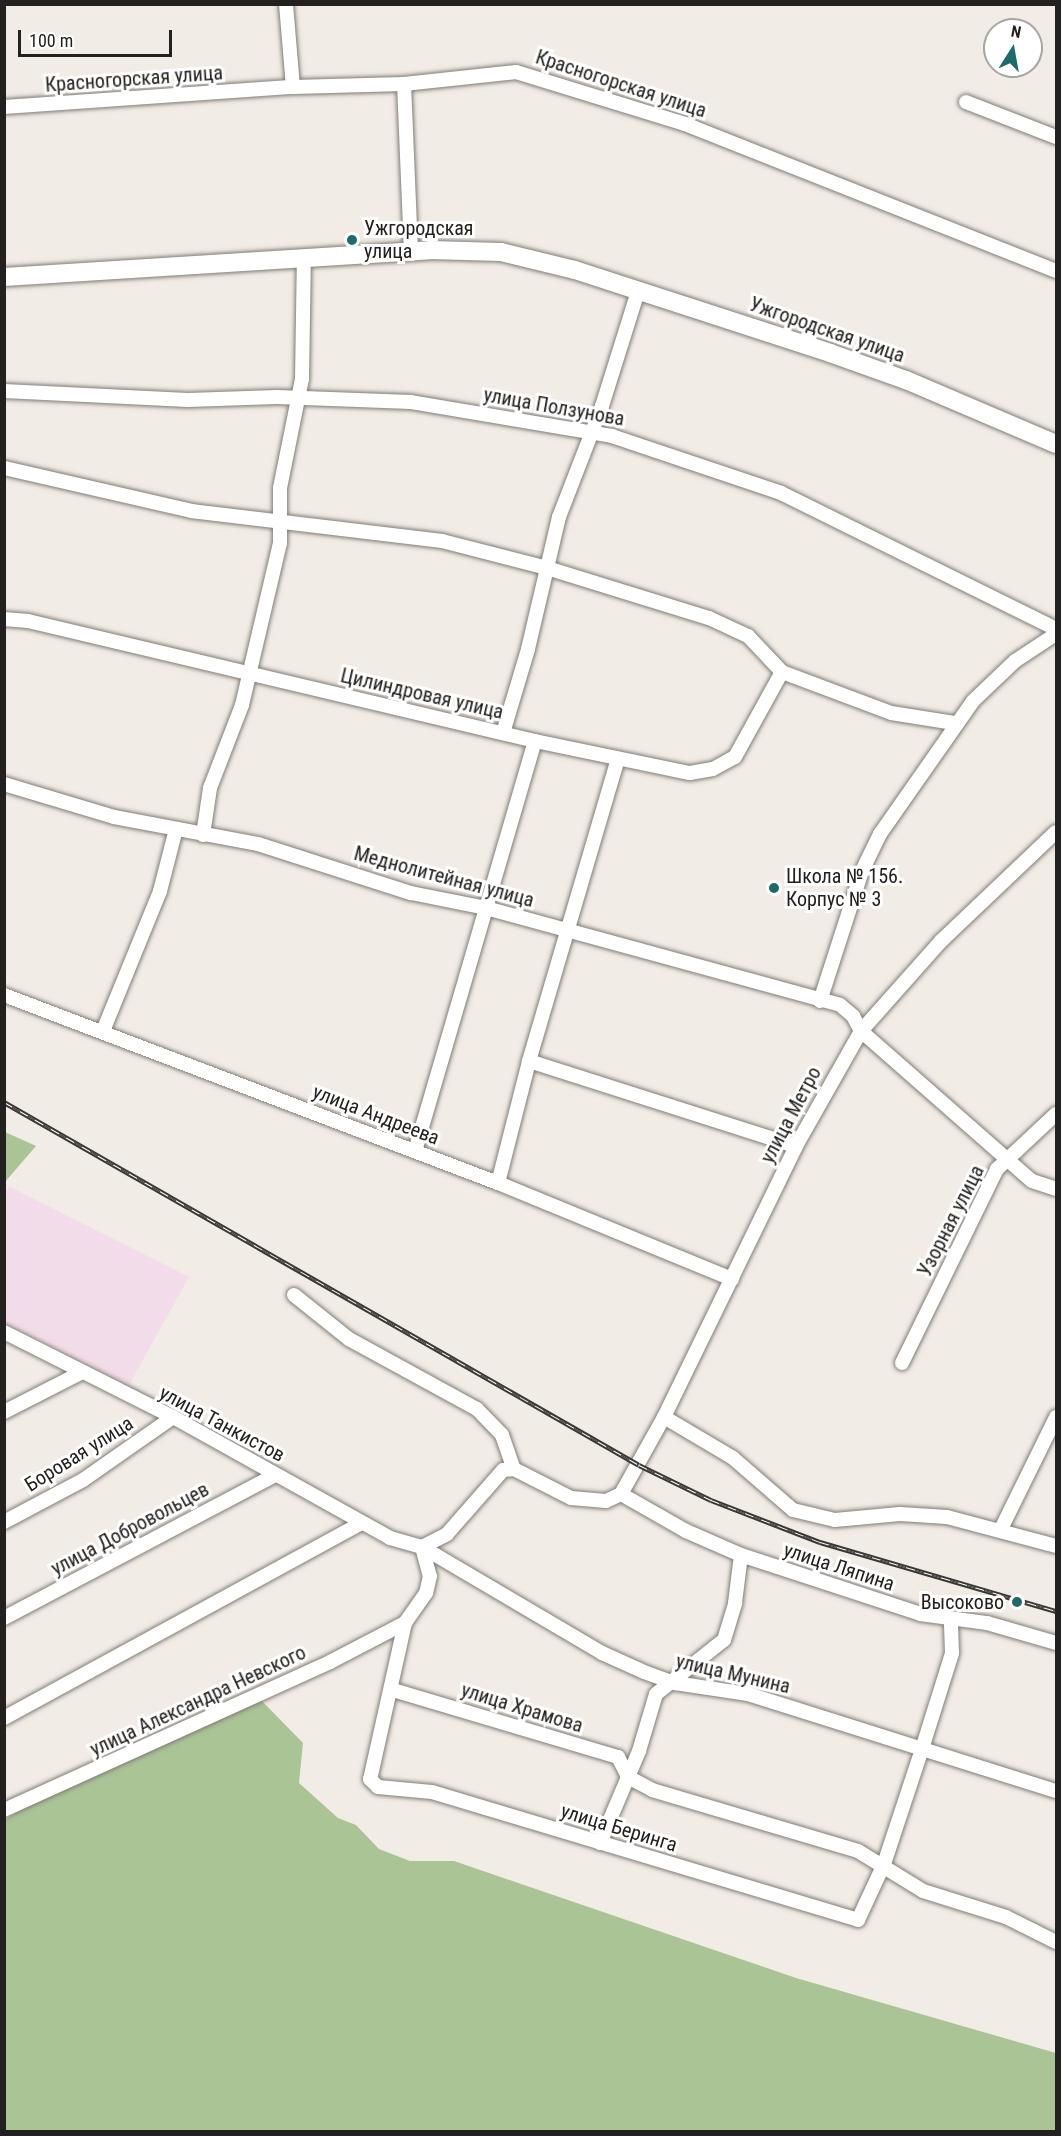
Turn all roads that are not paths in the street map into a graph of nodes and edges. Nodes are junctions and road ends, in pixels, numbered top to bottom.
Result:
1 (286, 4) edge
2 (404, 84) junction
3 (293, 87) junction
4 (966, 102) dead end
5 (4, 107) edge
6 (1056, 137) edge
7 (411, 251) junction
8 (304, 257) junction
9 (1056, 271) edge
10 (4, 277) edge
11 (638, 291) junction
12 (4, 391) edge
13 (299, 398) junction
14 (591, 434) junction
15 (1056, 444) edge
16 (4, 468) edge
17 (280, 521) junction
18 (547, 568) junction
19 (4, 619) edge
20 (1056, 632) edge
21 (782, 672) junction
22 (250, 674) junction
23 (954, 723) junction
24 (503, 733) junction
25 (535, 741) junction
26 (618, 759) junction
27 (4, 784) edge
28 (176, 829) junction
29 (1056, 832) edge
30 (203, 835) junction
31 (486, 908) junction
32 (567, 930) junction
33 (4, 995) edge
34 (820, 1001) junction
35 (861, 1030) junction
36 (103, 1031) junction
37 (529, 1061) junction
38 (1056, 1114) edge
39 (796, 1146) junction
40 (415, 1151) junction
41 (1008, 1160) junction
42 (498, 1183) junction
43 (1056, 1190) edge
44 (732, 1278) junction
45 (294, 1294) dead end
46 (4, 1332) edge
47 (902, 1363) dead end
48 (82, 1372) junction
49 (4, 1412) edge
50 (173, 1417) junction
51 (664, 1417) junction
52 (1056, 1417) edge
53 (514, 1469) junction
54 (274, 1475) junction
55 (621, 1494) junction
56 (4, 1522) edge
57 (362, 1523) junction
58 (1001, 1529) junction
59 (1056, 1546) edge
60 (422, 1547) junction
61 (741, 1555) junction
62 (4, 1618) edge
63 (951, 1620) junction
64 (405, 1623) junction
65 (1056, 1643) edge
66 (672, 1682) junction
67 (393, 1690) junction
68 (4, 1718) edge
69 (922, 1749) junction
70 (628, 1777) junction
71 (1056, 1791) edge
72 (4, 1810) edge
73 (600, 1843) junction
74 (884, 1864) junction
75 (1056, 1942) edge

1 - 3 street
2 - 3 street, Красногорская улица
2 - 7 street
2 - 9 street, Красногорская улица
3 - 5 street, Красногорская улица
4 - 6 street
7 - 8 main road, Ужгородская улица
7 - 11 main road, Ужгородская улица
8 - 10 main road, Ужгородская улица
8 - 13 street
11 - 14 street
11 - 15 main road, Ужгородская улица
12 - 13 street, улица Ползунова
13 - 14 street, улица Ползунова
13 - 17 street
14 - 18 street
14 - 20 street, улица Ползунова
16 - 17 street
17 - 18 street
17 - 22 street
18 - 21 street
18 - 24 street
19 - 22 street, Цилиндровая улица
20 - 23 street
21 - 23 street
21 - 26 street, Цилиндровая улица
22 - 24 street, Цилиндровая улица
22 - 30 street
23 - 34 street
24 - 25 street, Цилиндровая улица
25 - 26 street, Цилиндровая улица
25 - 31 street
26 - 32 street
27 - 28 street, Меднолитейная улица
28 - 30 street, Меднолитейная улица
28 - 36 street
29 - 35 street, улица Метро
30 - 31 street, Меднолитейная улица
31 - 32 street, Меднолитейная улица
31 - 40 street
32 - 34 street, Меднолитейная улица
32 - 37 street
33 - 36 street, улица Андреева
34 - 35 street, Меднолитейная улица
35 - 39 street, улица Метро
35 - 41 street, Меднолитейная улица
36 - 40 street, улица Андреева
37 - 39 street
37 - 42 street
38 - 41 street, Узорная улица
39 - 44 street, улица Метро
40 - 42 street, улица Андреева
41 - 43 street, Меднолитейная улица
41 - 47 street, Узорная улица
42 - 44 street, улица Андреева
44 - 51 street, улица Метро
45 - 53 street
46 - 48 street, улица Танкистов
48 - 49 street
48 - 50 street, улица Танкистов
50 - 54 street, улица Танкистов
50 - 56 street, Боровая улица
51 - 55 street, улица Метро
51 - 58 street
52 - 58 street
53 - 55 street
53 - 60 street
54 - 57 street, улица Танкистов
54 - 62 street, улица Добровольцев
55 - 61 street, улица Ляпина
57 - 60 street, улица Танкистов
57 - 68 street
58 - 59 street
60 - 64 street
60 - 66 street, улица Мунина
61 - 63 street, улица Ляпина
61 - 66 street
63 - 65 street, улица Ляпина
63 - 69 street
64 - 67 street
64 - 72 street, улица Александра Невского
66 - 69 street, улица Мунина
66 - 70 street
67 - 70 street, улица Храмова
67 - 73 street, улица Беринга
69 - 71 street, улица Мунина
69 - 74 street
70 - 73 street
70 - 74 street
73 - 74 street, улица Беринга
74 - 75 street

